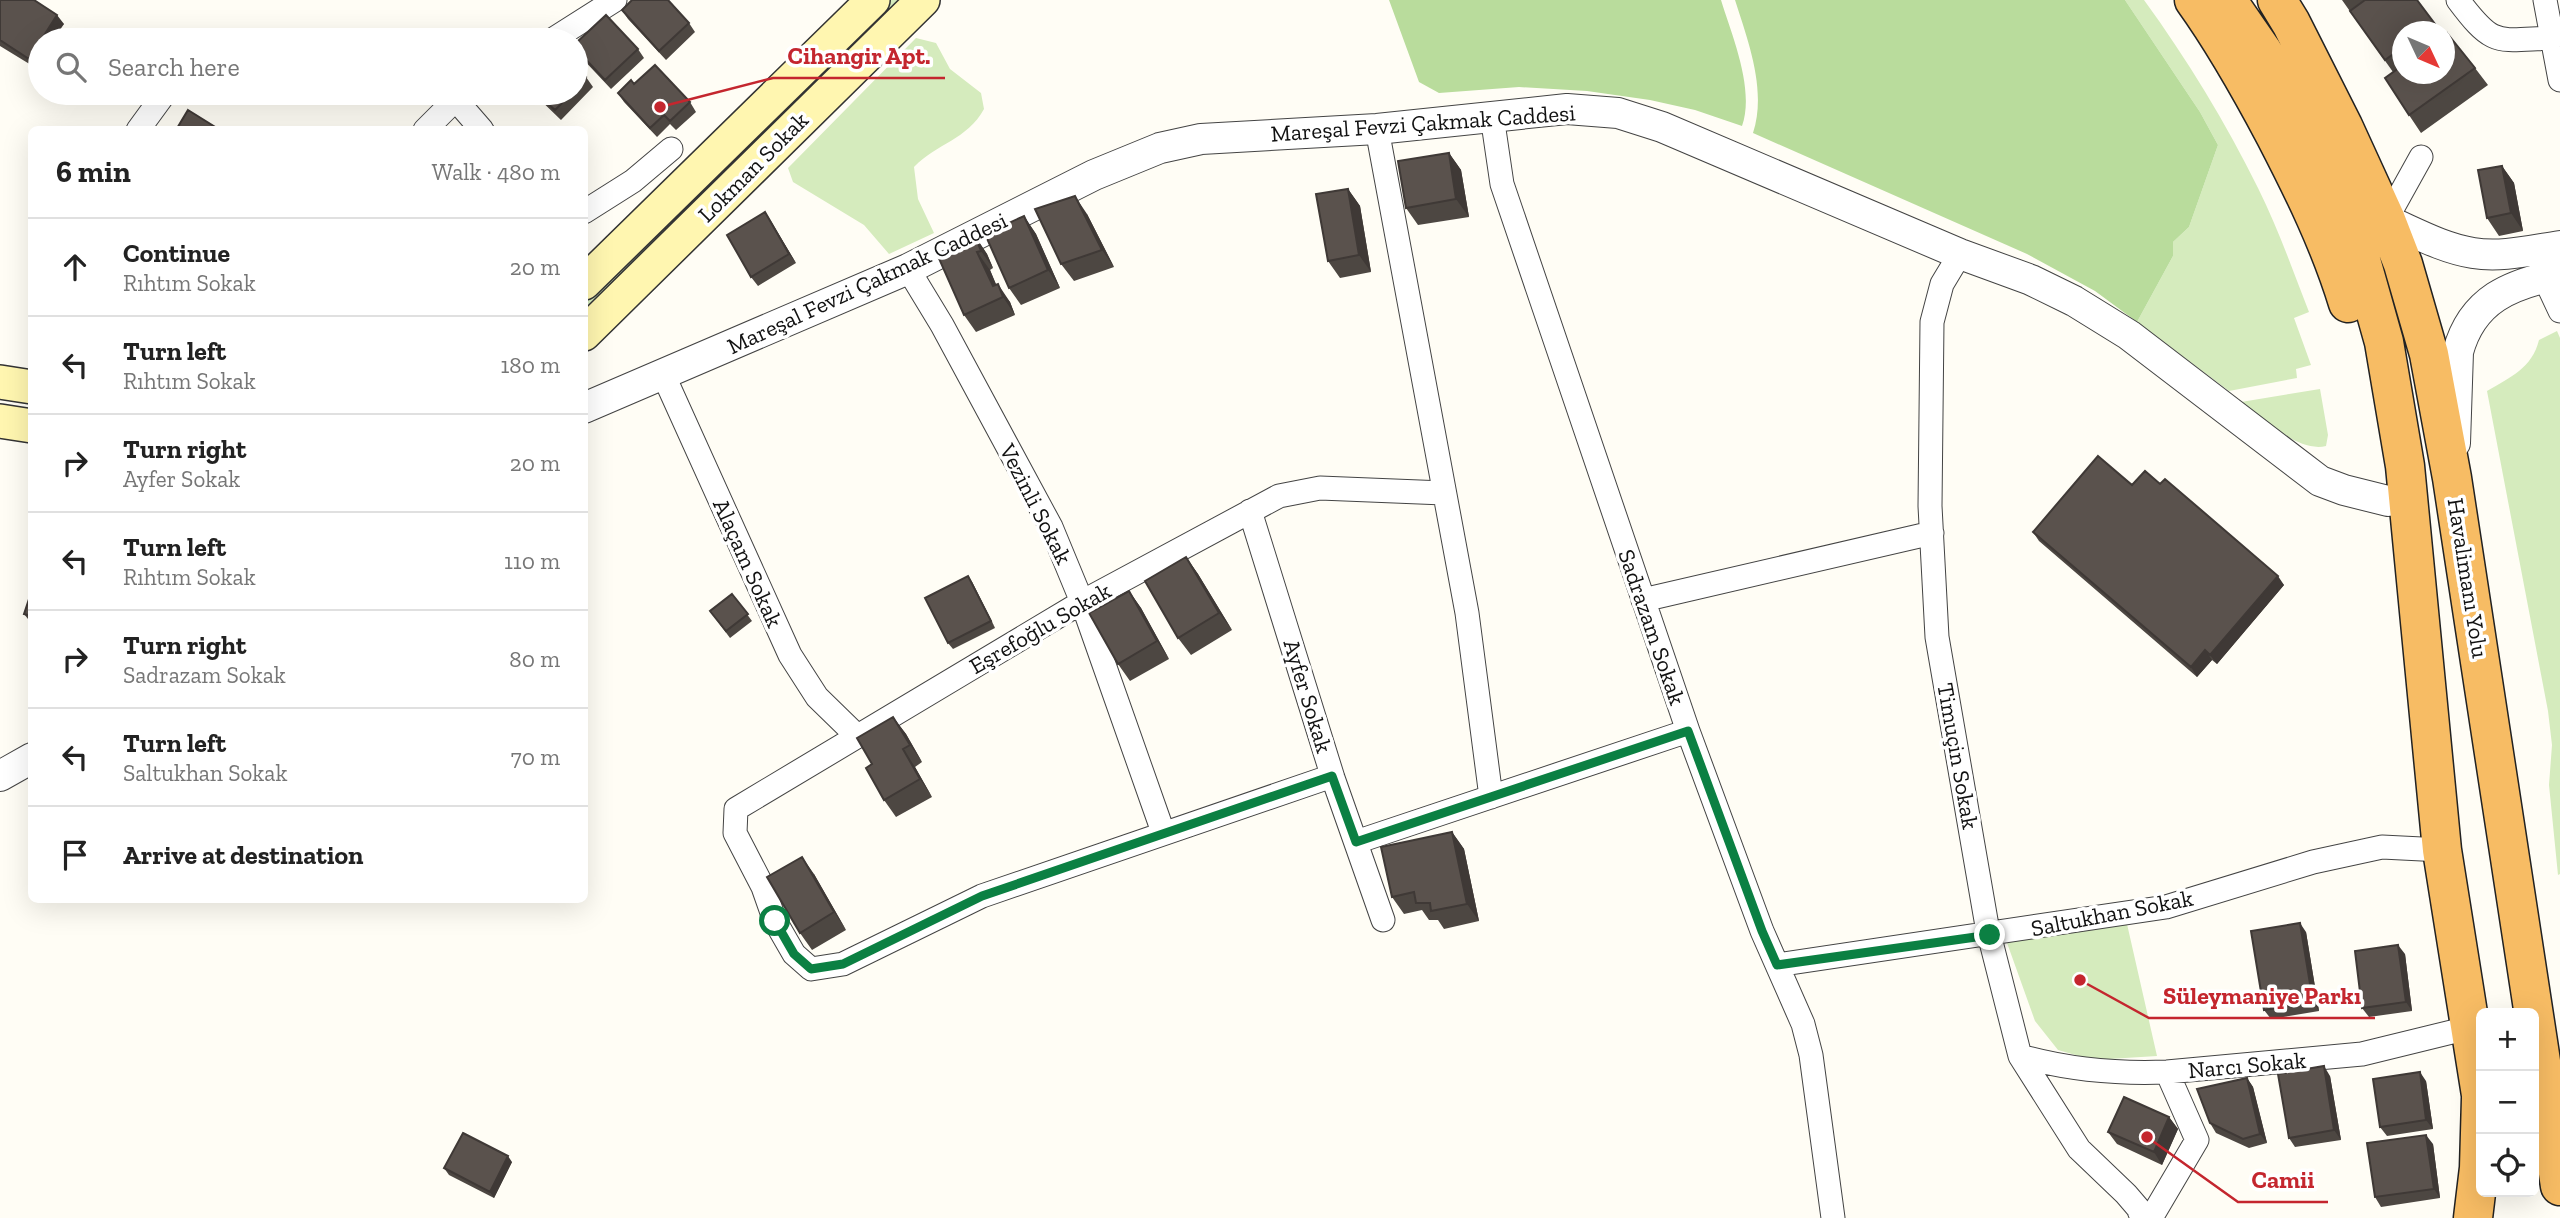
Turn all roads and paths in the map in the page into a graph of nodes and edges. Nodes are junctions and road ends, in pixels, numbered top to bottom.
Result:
1 (615, 0) edge
2 (873, 0) edge
3 (923, 0) edge
4 (2194, 0) edge
5 (2227, 0) edge
6 (2277, 0) edge
7 (2308, 0) edge
8 (2458, 0) edge
9 (2545, 0) edge
10 (571, 28) edge
11 (2552, 38) junction
12 (2560, 79) edge
13 (156, 105) edge
14 (452, 105) edge
15 (467, 105) edge
16 (1492, 116) junction
17 (141, 126) edge
18 (429, 126) edge
19 (480, 126) edge
20 (1377, 129) junction
21 (671, 149) dead end
22 (2421, 157) dead end
23 (588, 209) edge
24 (2386, 220) junction
25 (2560, 246) edge
26 (1960, 254) junction
27 (908, 269) junction
28 (2552, 275) edge
29 (588, 279) edge
30 (2560, 311) edge
31 (588, 330) edge
32 (663, 374) junction
33 (0, 382) edge
34 (28, 386) edge
35 (588, 406) edge
36 (0, 421) edge
37 (28, 425) edge
38 (2452, 478) junction
39 (1444, 493) junction
40 (2388, 501) junction
41 (1250, 511) junction
42 (1932, 533) junction
43 (1643, 600) junction
44 (1082, 602) junction
45 (2431, 721) junction
46 (1688, 731) junction
47 (857, 736) junction
48 (28, 760) edge
49 (0, 776) edge
50 (1332, 776) junction
51 (1491, 797) junction
52 (1163, 832) junction
53 (1356, 842) junction
54 (2442, 849) junction
55 (1383, 920) dead end
56 (1990, 935) junction
57 (2526, 961) junction
58 (1777, 965) junction
59 (2472, 1027) junction
60 (2560, 1036) edge
61 (2021, 1056) junction
62 (2478, 1071) edge
63 (2167, 1072) junction
64 (2481, 1134) edge
65 (2560, 1186) edge
66 (2480, 1208) edge
67 (1833, 1218) edge
68 (2142, 1218) edge
69 (2151, 1218) edge

1 - 10 street
2 - 29 main road, Lokman Sokak
3 - 31 main road, Lokman Sokak
4 - 40 highway
5 - 45 highway
6 - 24 highway, Havalimanı Yolu
7 - 24 highway
8 - 11 street
9 - 11 street
11 - 12 street
13 - 17 street
14 - 18 street
15 - 19 street
16 - 20 street, Mareşal Fevzi Çakmak Caddesi
16 - 26 street, Mareşal Fevzi Çakmak Caddesi
16 - 43 street, Sadrazam Sokak
20 - 27 street, Mareşal Fevzi Çakmak Caddesi
20 - 39 street
21 - 23 street
22 - 24 street
24 - 25 street
24 - 38 highway, Havalimanı Yolu
26 - 40 street, Mareşal Fevzi Çakmak Caddesi
26 - 42 street, Timuçin Sokak
27 - 32 street, Mareşal Fevzi Çakmak Caddesi
27 - 44 street, Vezinli Sokak
28 - 30 street
28 - 38 street
32 - 35 street, Mareşal Fevzi Çakmak Caddesi
32 - 47 street, Alaçam Sokak
33 - 34 main road
36 - 37 main road
38 - 57 highway, Havalimanı Yolu
39 - 41 street, Eşrefoğlu Sokak
39 - 51 street
40 - 45 highway
41 - 44 street, Eşrefoğlu Sokak
41 - 50 street, Ayfer Sokak
42 - 43 street
42 - 56 street, Timuçin Sokak
43 - 46 street, Sadrazam Sokak
44 - 47 street, Eşrefoğlu Sokak
44 - 52 street, Vezinli Sokak
45 - 54 highway
46 - 51 street
46 - 58 street, Sadrazam Sokak
47 - 52 street, Eşrefoğlu Sokak
48 - 49 street
50 - 52 street
50 - 53 street, Ayfer Sokak
51 - 53 street
53 - 55 street, Ayfer Sokak
54 - 56 street, Saltukhan Sokak
54 - 59 highway
56 - 58 street, Saltukhan Sokak
56 - 61 street, Timuçin Sokak
57 - 60 highway
57 - 65 highway, Havalimanı Yolu
58 - 67 street, Sadrazam Sokak
59 - 62 highway
59 - 63 street, Narcı Sokak
61 - 63 street, Narcı Sokak
61 - 68 street, Timuçin Sokak
63 - 69 street
64 - 66 highway

